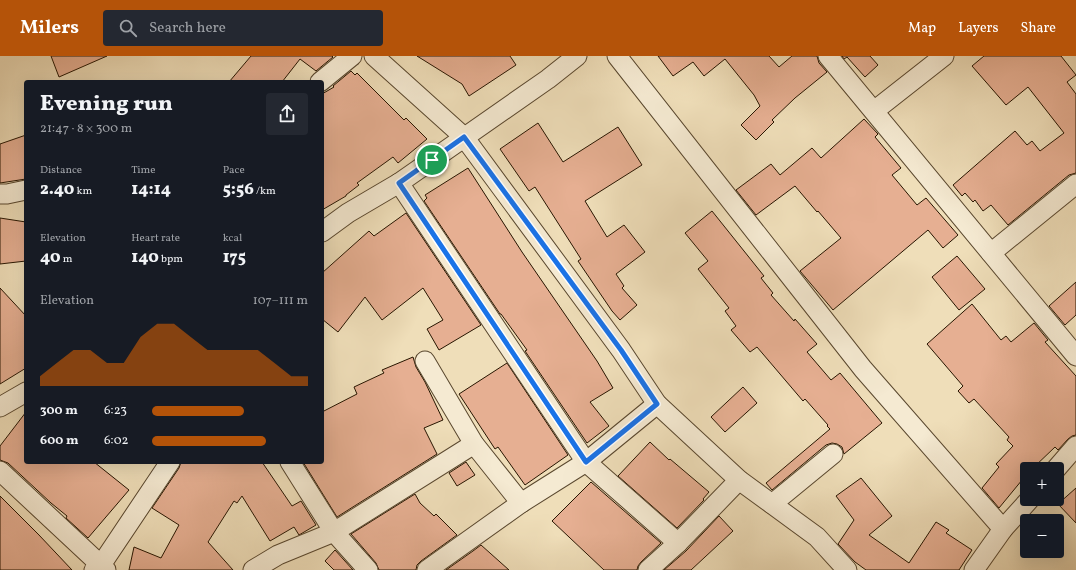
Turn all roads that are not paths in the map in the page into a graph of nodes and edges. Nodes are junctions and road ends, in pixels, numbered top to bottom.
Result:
1 (352, 56) edge
2 (374, 56) edge
3 (577, 56) edge
4 (617, 56) edge
5 (828, 56) edge
6 (944, 56) edge
7 (322, 80) edge
8 (874, 112) junction
9 (464, 137) junction
10 (399, 183) junction
11 (1076, 184) edge
12 (24, 190) edge
13 (0, 194) edge
14 (324, 231) edge
15 (991, 253) junction
16 (1076, 356) edge
17 (425, 361) dead end
18 (24, 393) edge
19 (657, 404) junction
20 (0, 407) edge
21 (474, 444) junction
22 (1076, 446) edge
23 (833, 454) dead end
24 (586, 462) junction
25 (1062, 462) edge
26 (169, 464) edge
27 (291, 464) edge
28 (0, 471) edge
29 (739, 480) junction
30 (520, 503) junction
31 (772, 504) junction
32 (1024, 506) edge
33 (1003, 529) junction
34 (334, 532) junction
35 (678, 543) junction
36 (100, 568) edge
37 (253, 570) edge
38 (368, 570) edge
39 (427, 570) edge
40 (648, 570) edge
41 (847, 570) edge
42 (974, 570) edge

1 - 7 street
2 - 9 street
3 - 9 street
4 - 33 street
5 - 8 street
6 - 8 street
8 - 15 street
9 - 10 street
9 - 19 street
10 - 14 street
10 - 24 street
11 - 15 street
12 - 13 street
15 - 16 street
17 - 21 street
18 - 20 street
19 - 24 street
19 - 29 street
21 - 30 street
21 - 34 street
22 - 25 street
23 - 31 street
24 - 30 street
24 - 35 street
26 - 36 street
27 - 34 street
28 - 36 street
29 - 31 street
29 - 35 street
30 - 39 street
31 - 41 street
32 - 33 street
33 - 42 street
34 - 37 street
34 - 38 street
35 - 40 street

